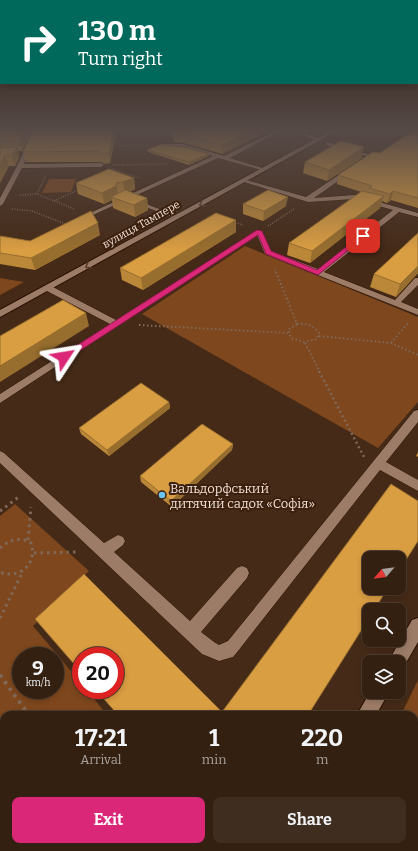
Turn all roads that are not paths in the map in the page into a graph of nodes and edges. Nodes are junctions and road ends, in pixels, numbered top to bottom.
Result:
1 (18, 171) edge
2 (184, 171) edge
3 (262, 171) edge
4 (350, 171) edge
5 (244, 181) junction
6 (132, 188) edge
7 (118, 195) junction
8 (308, 200) junction
9 (103, 202) edge
10 (0, 204) edge
11 (398, 209) junction
12 (418, 215) edge
13 (177, 217) junction
14 (68, 225) edge
15 (318, 273) junction
16 (418, 280) edge
17 (48, 288) junction
18 (396, 303) junction
19 (0, 314) edge
20 (416, 315) edge
21 (116, 324) junction
22 (0, 399) edge
23 (418, 414) edge
24 (0, 456) edge
25 (375, 468) junction
26 (418, 486) edge
27 (118, 541) dead end
28 (105, 551) junction
29 (242, 573) dead end
30 (418, 626) edge
31 (191, 632) junction
32 (401, 655) edge
33 (376, 699) edge
34 (368, 711) edge

1 - 10 lane
2 - 14 lane
3 - 5 street, вулиця Тампере
4 - 8 lane
5 - 8 lane
5 -> 13 street, вулиця Тампере
6 - 7 lane
7 - 9 lane
7 - 13 lane
8 - 11 lane
11 - 12 lane
11 - 15 lane
13 -> 17 street, вулиця Тампере
15 - 18 lane
15 - 21 lane
16 - 18 lane
17 - 19 street, вулиця Тампере
17 - 21 lane
18 - 20 lane
21 - 22 lane
23 - 25 lane
24 - 28 lane
25 - 26 lane
25 - 31 lane
27 - 28 lane
28 - 31 lane
29 - 31 lane
30 - 32 street
33 - 34 street

